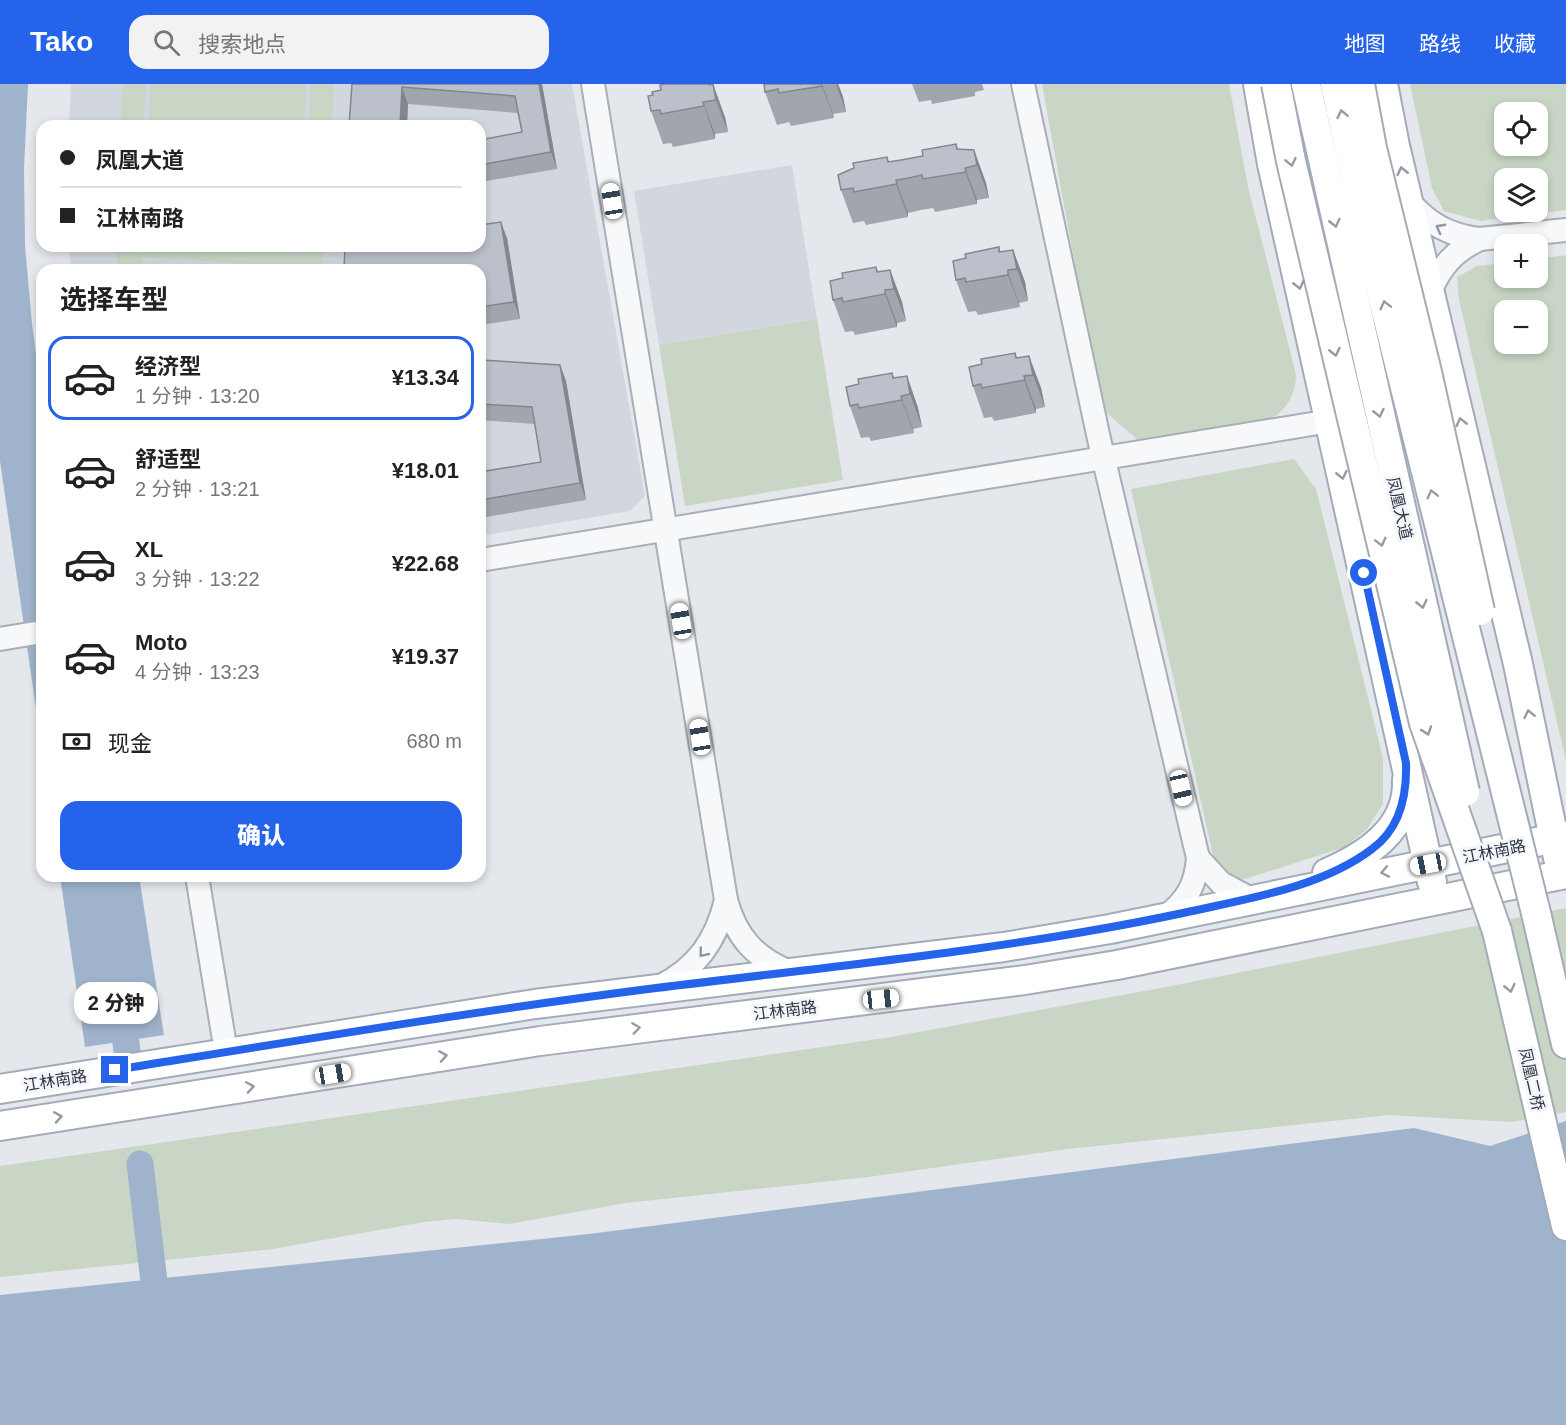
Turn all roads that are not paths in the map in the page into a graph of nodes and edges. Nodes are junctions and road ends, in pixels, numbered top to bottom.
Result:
1 (593, 84) edge
2 (1023, 84) edge
3 (1258, 84) edge
4 (1275, 84) edge
5 (1306, 84) edge
6 (1335, 84) edge
7 (1360, 84) edge
8 (1383, 84) edge
9 (1409, 201) junction
10 (1562, 230) edge
11 (1480, 239) junction
12 (1430, 292) junction
13 (1330, 421) junction
14 (1103, 458) junction
15 (666, 530) junction
16 (486, 559) edge
17 (36, 633) edge
18 (0, 639) edge
19 (1537, 750) junction
20 (1406, 763) junction
21 (1566, 787) edge
22 (1560, 838) edge
23 (1198, 858) junction
24 (1428, 864) junction
25 (1564, 874) edge
26 (198, 882) edge
27 (1280, 893) junction
28 (1251, 899) junction
29 (726, 900) junction
30 (1435, 900) junction
31 (1166, 916) junction
32 (1537, 917) junction
33 (1497, 931) junction
34 (790, 972) junction
35 (656, 988) junction
36 (1566, 1044) edge
37 (226, 1052) junction
38 (0, 1089) edge
39 (0, 1126) edge
40 (1566, 1226) edge

1 - 15 street
2 - 14 street
3 -> 13 main road
4 -> 33 main road, bridge
5 -> 33 main road, 凤凰大道, bridge
32 -> 6 main road, 凤凰大道, bridge
7 - 32 main road, bridge
9 -> 8 main road
11 -> 9 street
9 - 12 main road
10 - 11 street
11 - 12 street
19 -> 12 main road
13 - 14 street
13 -> 20 main road
14 - 15 street
14 - 23 street
15 - 16 street
15 - 29 street
17 - 18 street
19 - 21 main road
19 - 22 main road
20 - 24 main road
20 - 27 main road
22 - 24 main road, 江林南路
22 - 25 main road
23 - 28 street
23 - 31 street
24 -> 27 main road, 江林南路
24 - 30 main road
25 - 30 main road, 江林南路
26 - 37 street
27 - 28 main road, 江林南路
28 - 31 main road, 江林南路
29 - 34 street
29 -> 35 street
39 -> 30 main road, 江林南路
31 - 34 main road, 江林南路
32 - 36 main road
33 -> 40 main road, 凤凰二桥
34 - 35 main road, 江林南路
35 - 37 main road, 江林南路
37 - 38 main road, 江林南路

